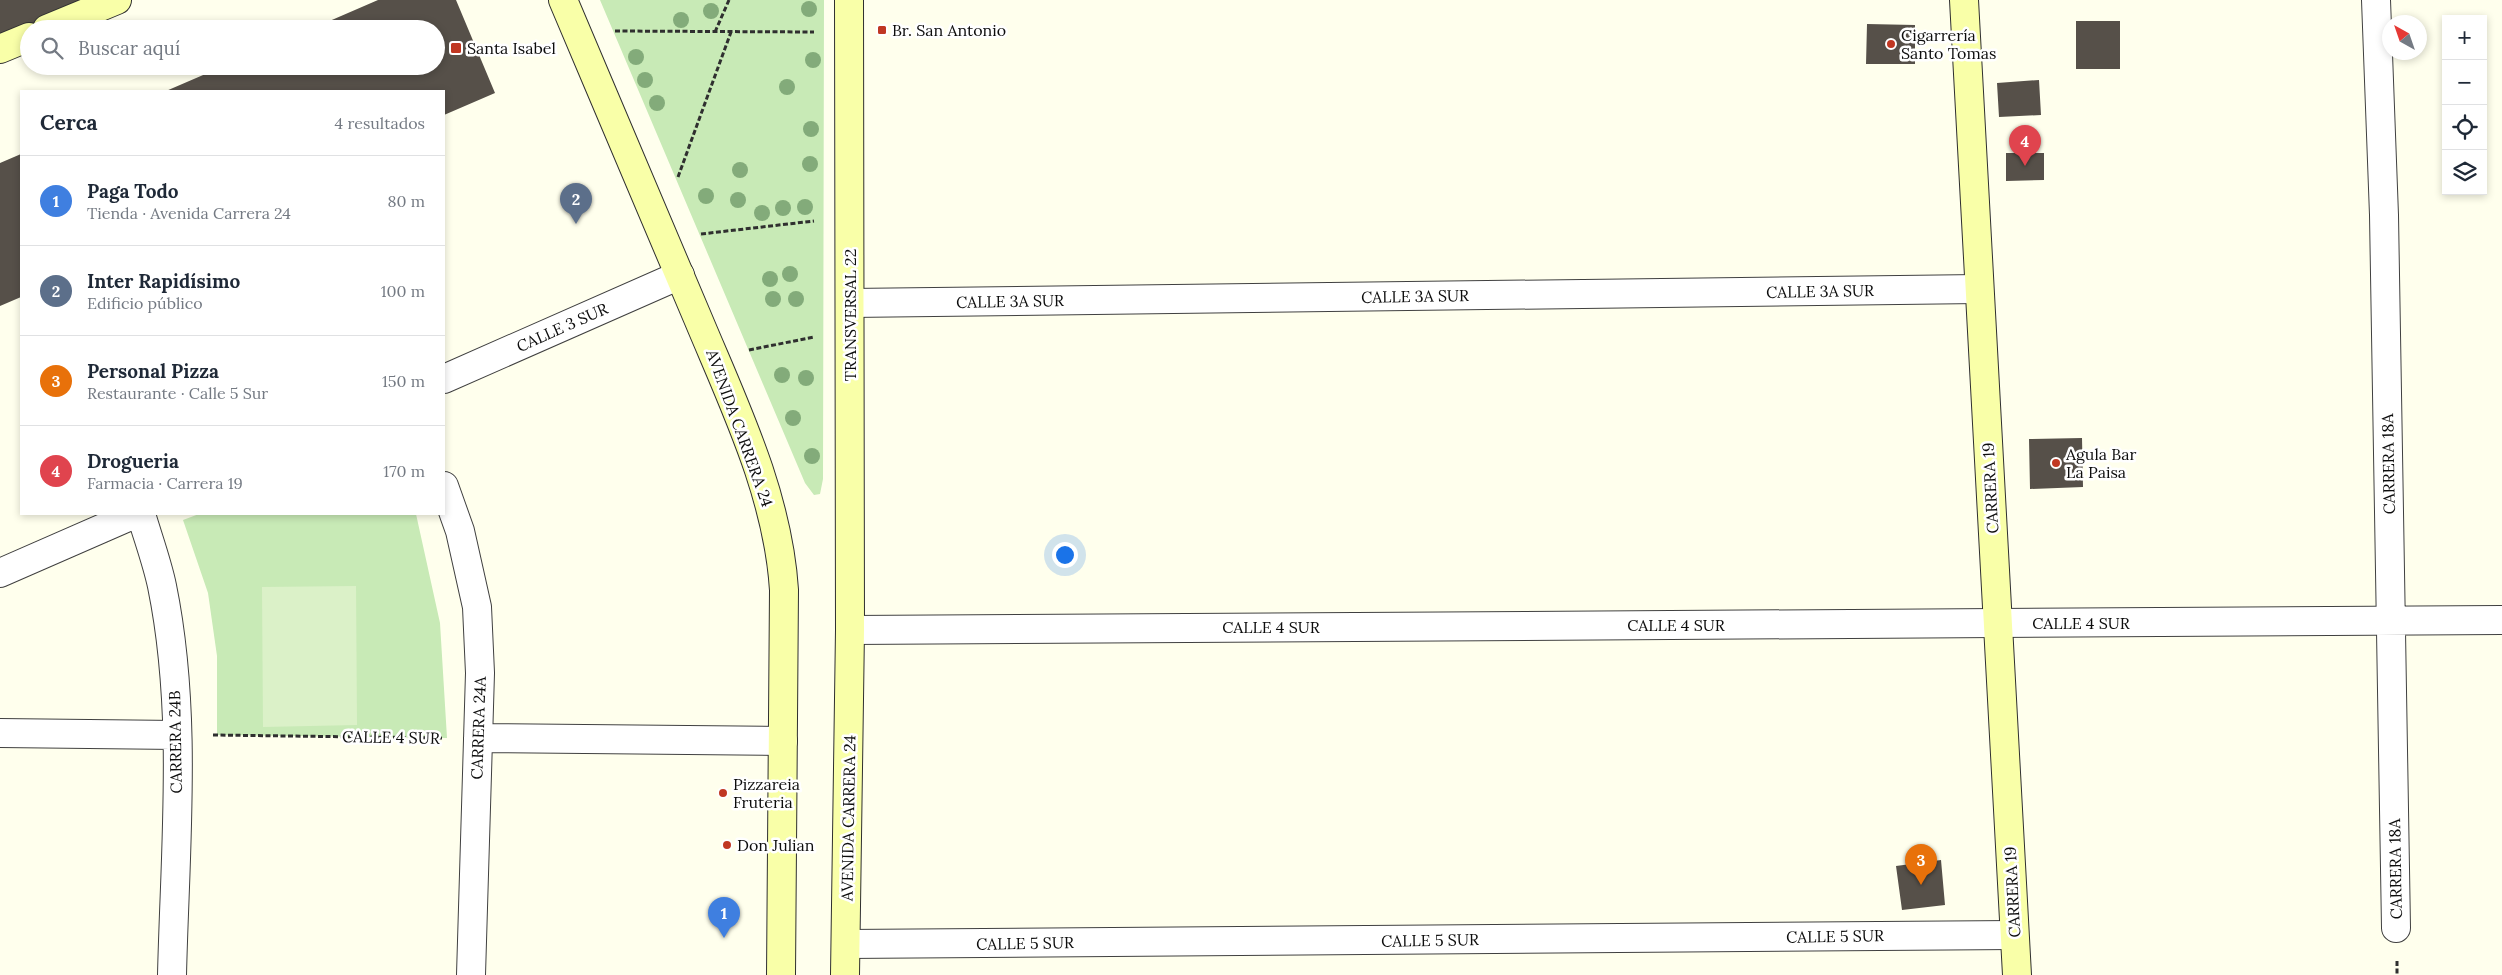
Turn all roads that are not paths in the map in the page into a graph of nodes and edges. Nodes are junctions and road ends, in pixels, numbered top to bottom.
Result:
1 (117, 0) edge
2 (562, 0) edge
3 (849, 0) edge
4 (1964, 0) edge
5 (2376, 0) edge
6 (69, 20) edge
7 (20, 41) edge
8 (0, 49) edge
9 (680, 275) junction
10 (1980, 289) junction
11 (850, 303) junction
12 (445, 379) edge
13 (445, 489) edge
14 (132, 515) edge
15 (141, 515) edge
16 (0, 573) edge
17 (2502, 620) edge
18 (2391, 621) junction
19 (1998, 623) junction
20 (850, 630) junction
21 (0, 733) edge
22 (176, 735) junction
23 (478, 738) junction
24 (783, 741) junction
25 (2396, 928) dead end
26 (2014, 934) junction
27 (846, 944) junction
28 (172, 975) edge
29 (471, 975) edge
30 (781, 975) edge
31 (845, 975) edge
32 (2016, 975) edge

1 - 6 main road
2 - 9 main road, AVENIDA CARRERA 24
3 - 11 main road, TRANSVERSAL 22
4 - 10 main road, CARRERA 19
5 - 18 street, CARRERA 18A
7 - 8 main road
9 - 12 street, CALLE 3 SUR
9 - 24 main road, AVENIDA CARRERA 24
10 - 11 street, CALLE 3A SUR
10 - 19 main road, CARRERA 19
11 - 20 main road, TRANSVERSAL 22
13 - 23 street, CARRERA 24A
14 - 16 street
15 - 22 street, CARRERA 24B
17 - 18 street, CALLE 4 SUR
18 - 19 street, CALLE 4 SUR
18 - 25 street, CARRERA 18A
19 - 20 street, CALLE 4 SUR
19 - 26 main road, CARRERA 19
20 - 27 main road, AVENIDA CARRERA 24
21 - 22 street
22 - 28 street, CARRERA 24B
23 - 24 street
23 - 29 street, CARRERA 24A
24 - 30 main road, AVENIDA CARRERA 24
26 - 27 street, CALLE 5 SUR
26 - 32 main road, CARRERA 19
27 - 31 main road, AVENIDA CARRERA 24

